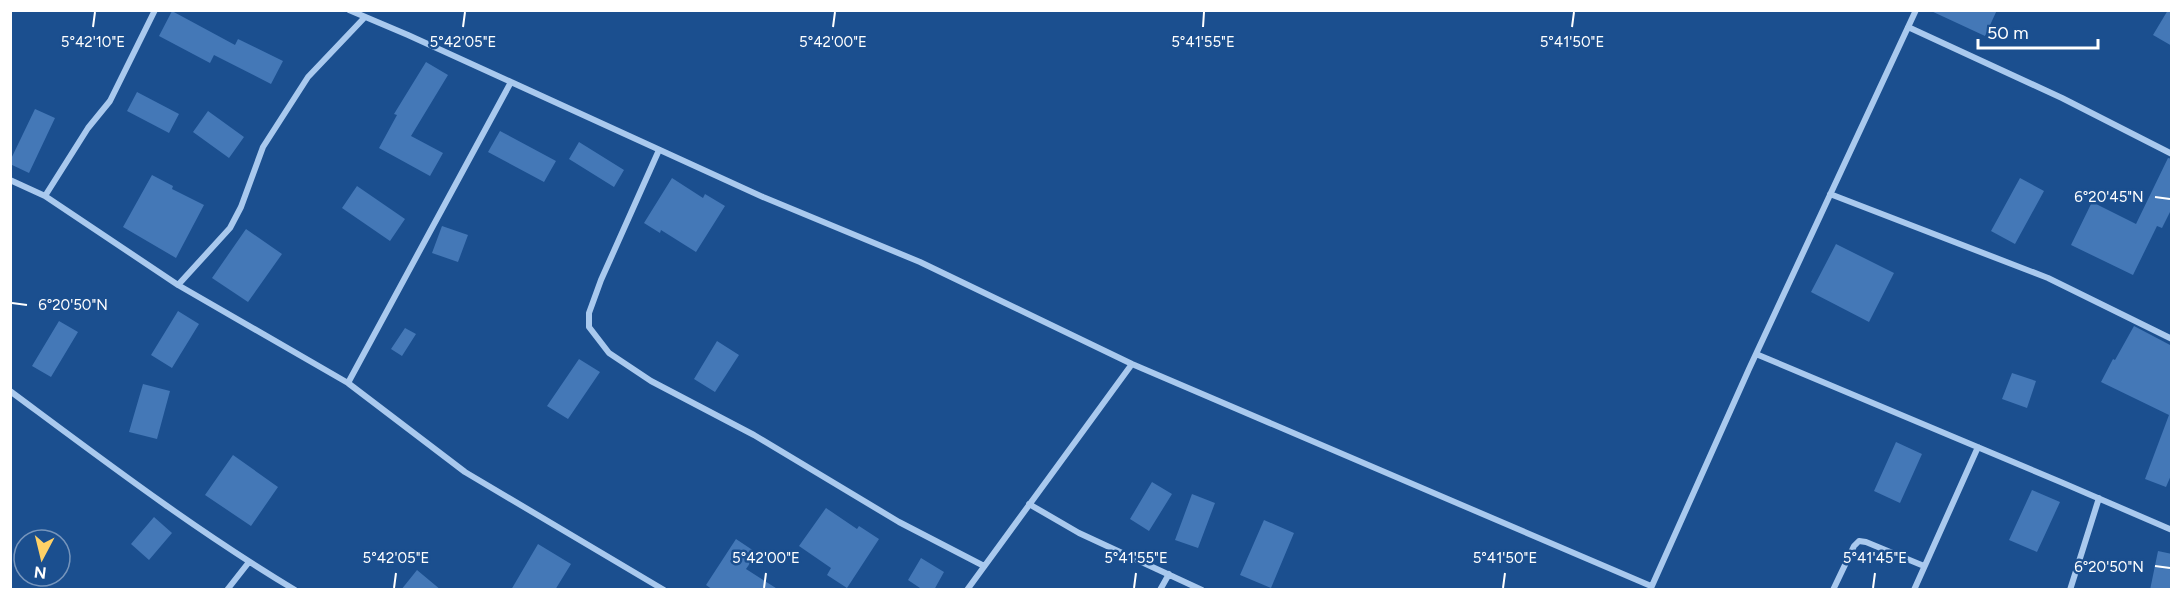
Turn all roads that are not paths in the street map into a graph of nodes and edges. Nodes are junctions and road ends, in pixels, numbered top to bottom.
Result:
1 (155, 10) edge
2 (349, 10) edge
3 (1916, 10) edge
4 (365, 17) junction
5 (1908, 27) junction
6 (512, 82) junction
7 (659, 150) junction
8 (2172, 154) edge
9 (10, 180) edge
10 (1830, 194) junction
11 (45, 196) junction
12 (178, 285) junction
13 (2172, 339) edge
14 (1756, 354) junction
15 (1131, 363) junction
16 (348, 383) junction
17 (10, 391) edge
18 (1978, 447) junction
19 (2099, 498) junction
20 (1029, 504) junction
21 (2172, 530) edge
22 (249, 562) junction
23 (984, 566) junction
24 (1924, 566) junction
25 (1169, 574) junction
26 (1650, 588) edge
27 (226, 590) edge
28 (295, 590) edge
29 (664, 590) edge
30 (967, 590) edge
31 (1160, 590) edge
32 (1202, 590) edge
33 (1833, 590) edge
34 (1914, 590) edge
35 (2070, 590) edge

1 - 11 street
2 - 4 street
3 - 5 street
4 - 6 street
4 - 12 street
5 - 8 street
5 - 10 street
6 - 7 street
6 - 16 street
7 - 15 street
7 - 23 street
9 - 11 street
10 - 13 street
10 - 14 street
11 - 12 street
12 - 16 street
14 - 18 street
14 - 26 street
15 - 20 street
15 - 26 street
16 - 29 street
17 - 22 street
18 - 19 street
18 - 24 street
19 - 21 street
19 - 35 street
20 - 23 street
20 - 25 street
22 - 27 street
22 - 28 street
23 - 30 street
24 - 33 street
24 - 34 street
25 - 31 street
25 - 32 street

